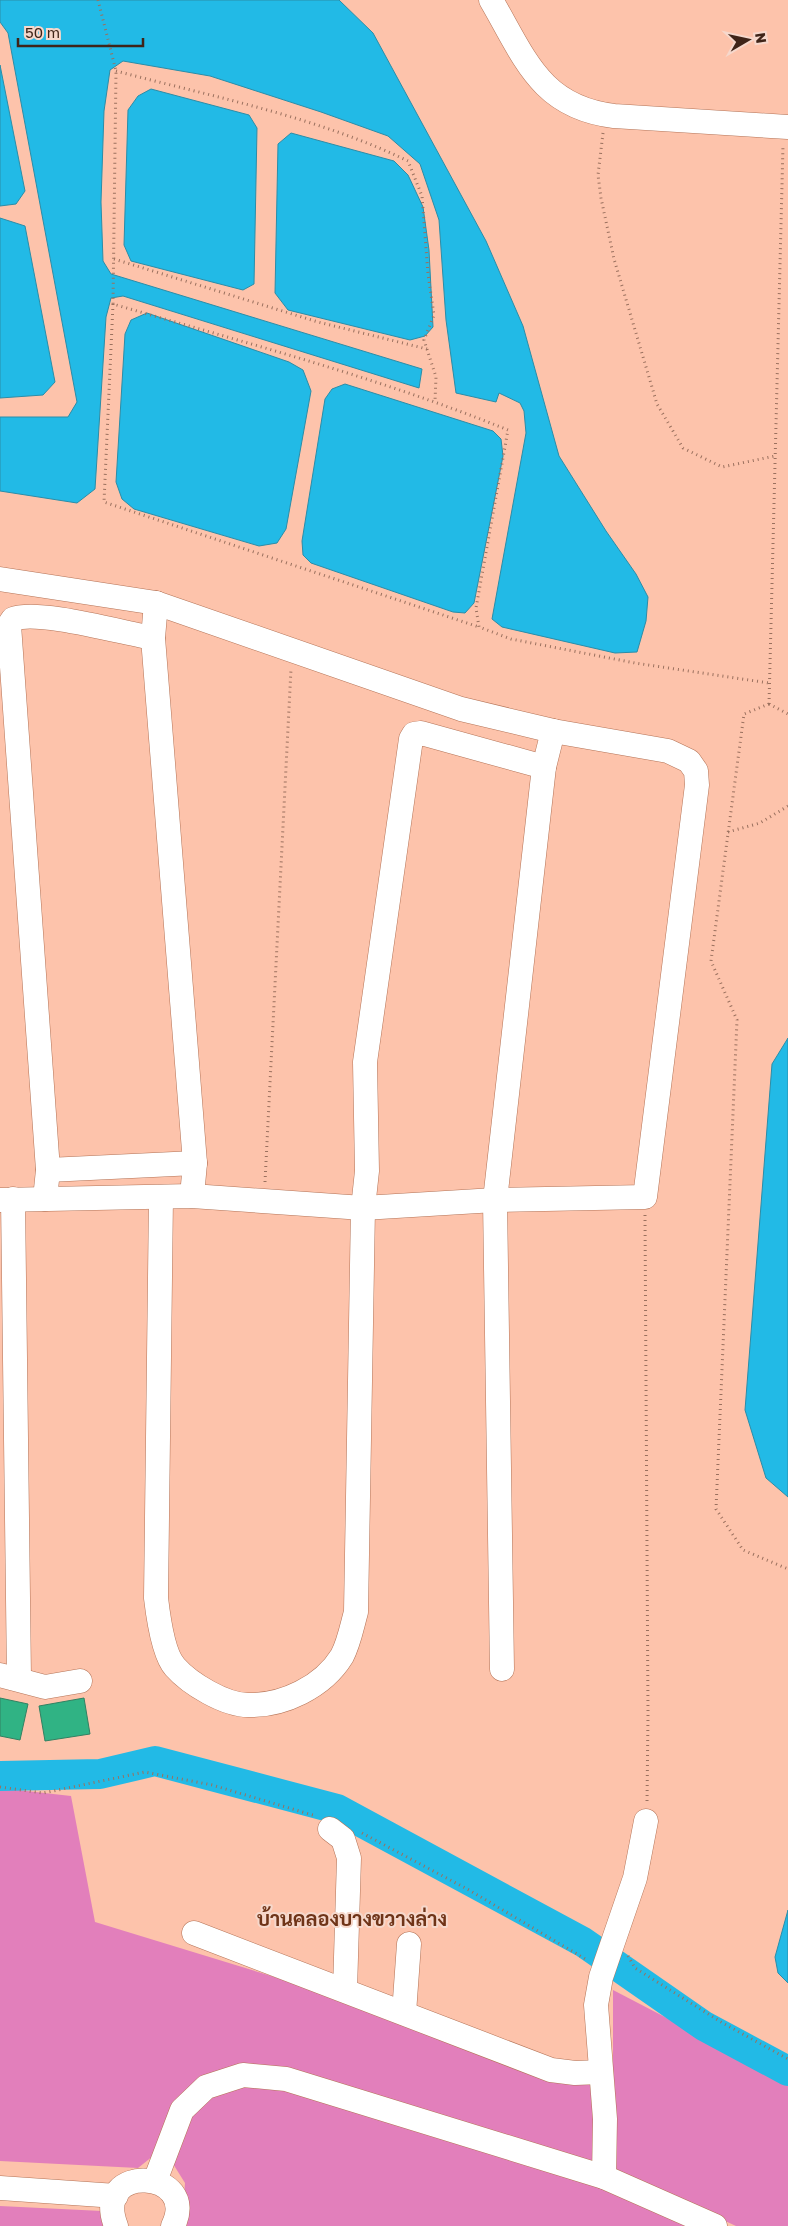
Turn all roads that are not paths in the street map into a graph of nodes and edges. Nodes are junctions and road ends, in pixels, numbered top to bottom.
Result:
1 (491, 0) edge
2 (786, 127) edge
3 (0, 579) edge
4 (156, 603) junction
5 (153, 638) junction
6 (553, 731) junction
7 (544, 767) junction
8 (194, 1163) junction
9 (48, 1170) junction
10 (192, 1196) junction
11 (161, 1197) junction
12 (45, 1199) junction
13 (7, 1200) edge
14 (495, 1200) junction
15 (363, 1208) junction
16 (7, 1233) edge
17 (502, 1669) dead end
18 (10, 1677) edge
19 (80, 1681) dead end
20 (646, 1821) road end
21 (330, 1829) dead end
22 (194, 1933) dead end
23 (409, 1944) dead end
24 (345, 1990) junction
25 (404, 2013) junction
26 (593, 2072) junction
27 (604, 2177) junction
28 (155, 2181) junction
29 (0, 2188) edge
30 (116, 2196) junction
31 (116, 2226) edge
32 (173, 2226) edge
33 (715, 2226) edge

1 - 2 street
3 - 4 street
4 - 5 street
4 - 6 street
5 - 8 street
5 - 9 street
6 - 7 street
6 - 14 street
7 - 14 street
7 - 15 street
8 - 9 street
8 - 10 street
9 - 12 street
10 - 11 street
10 - 15 street
11 - 12 street
11 - 15 street
12 - 13 street
13 - 16 street
14 - 15 street
14 - 17 street
16 - 18 street
18 - 19 street
20 - 26 street
21 - 24 street
22 - 24 street
23 - 25 street
24 - 25 street
25 - 26 street
26 - 27 street
27 - 28 street
27 - 33 street
28 - 30 street
28 - 32 street
29 - 30 street
30 - 31 street

